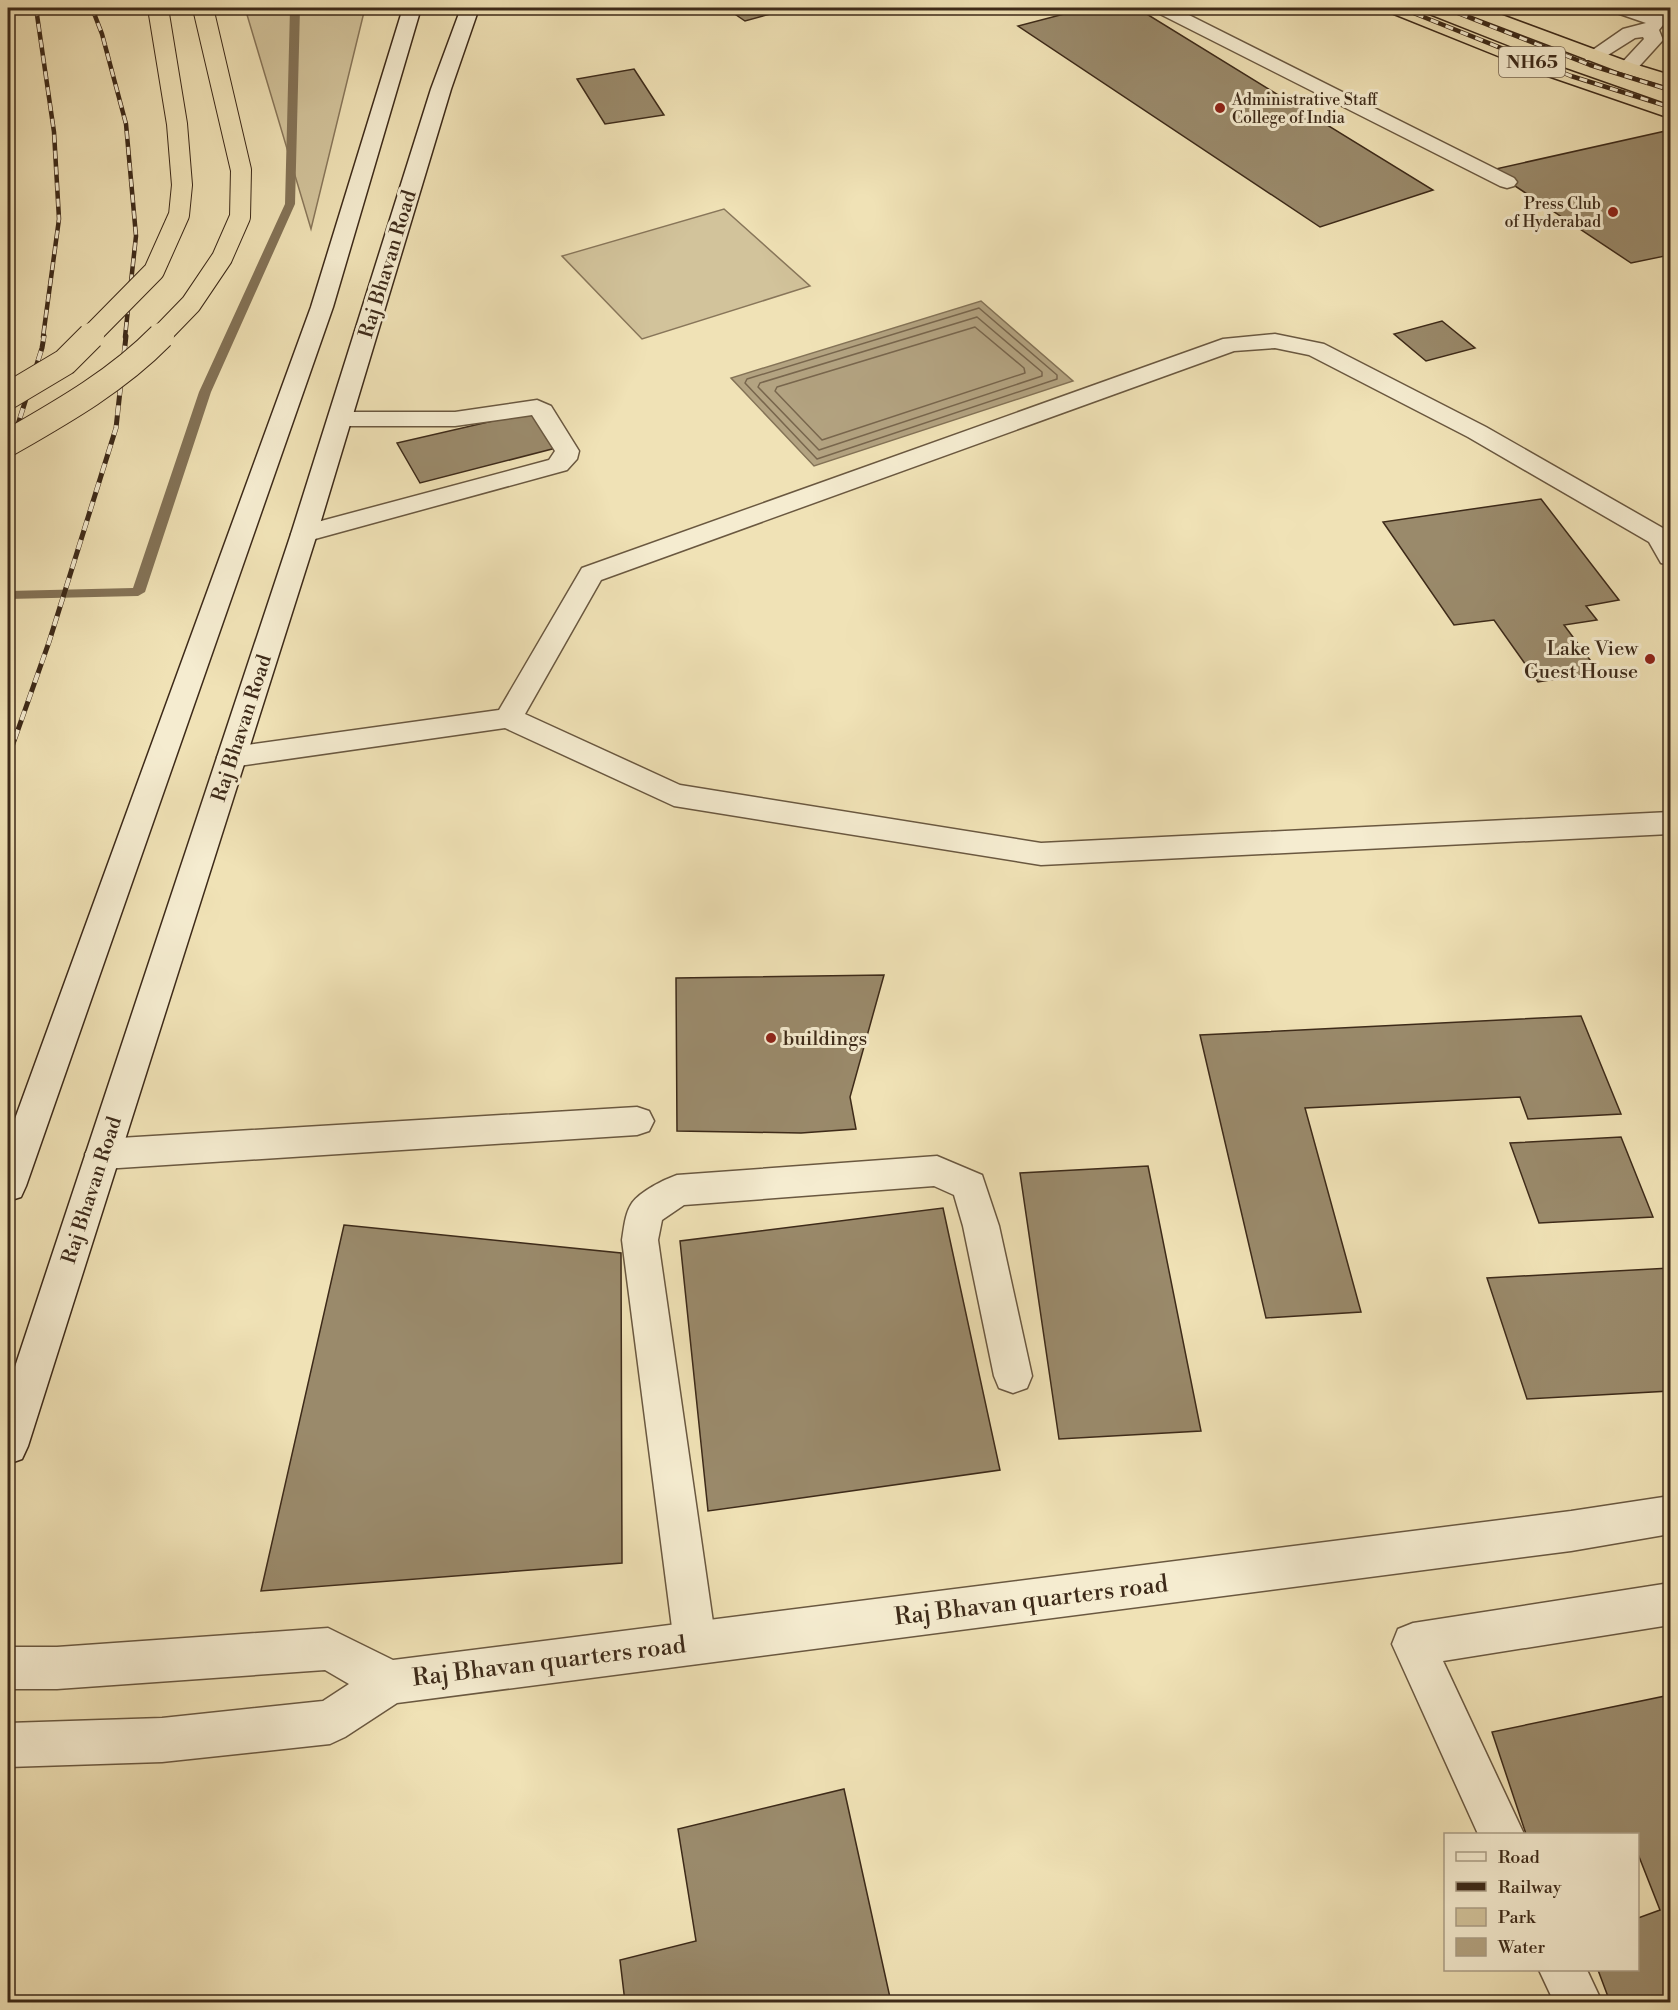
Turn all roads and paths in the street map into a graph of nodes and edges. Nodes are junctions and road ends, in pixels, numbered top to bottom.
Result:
1 (158, 8) edge
2 (203, 8) edge
3 (412, 8) edge
4 (470, 8) edge
5 (1162, 8) edge
6 (1395, 8) edge
7 (1467, 8) edge
8 (1620, 8) edge
9 (1658, 20) edge
10 (1593, 56) junction
11 (1627, 68) junction
12 (1671, 81) edge
13 (1671, 112) edge
14 (1507, 182) dead end
15 (8, 396) edge
16 (340, 419) junction
17 (8, 443) edge
18 (304, 534) junction
19 (1671, 556) edge
20 (508, 718) junction
21 (232, 757) junction
22 (1671, 823) edge
23 (637, 1121) dead end
24 (103, 1154) junction
25 (8, 1186) edge
26 (1013, 1377) dead end
27 (8, 1446) edge
28 (1671, 1515) edge
29 (1671, 1604) edge
30 (695, 1642) junction
31 (8, 1668) edge
32 (390, 1682) junction
33 (8, 1745) edge
34 (1501, 1833) edge
35 (1563, 1971) edge
36 (1578, 2002) edge

1 - 15 main road, bridge
2 - 17 main road, bridge
3 - 25 main road
4 - 16 main road, Raj Bhavan Road
5 - 14 main road
6 - 13 main road, NH65
7 - 10 main road, NH65
8 - 9 main road
9 - 10 main road
9 - 11 main road
10 - 11 main road, NH65
11 - 12 main road, NH65
16 - 18 main road, Raj Bhavan Road
16 - 18 main road
18 - 21 main road, Raj Bhavan Road
19 - 20 main road
20 - 21 main road
20 - 22 main road
21 - 24 main road, Raj Bhavan Road
23 - 24 main road
24 - 27 main road, Raj Bhavan Road
26 - 30 main road
28 - 30 main road, Raj Bhavan quarters road
29 - 34 main road
30 - 32 main road, Raj Bhavan quarters road
31 - 32 main road, Raj Bhavan quarters road
32 - 33 main road, Raj Bhavan quarters road
35 - 36 main road

